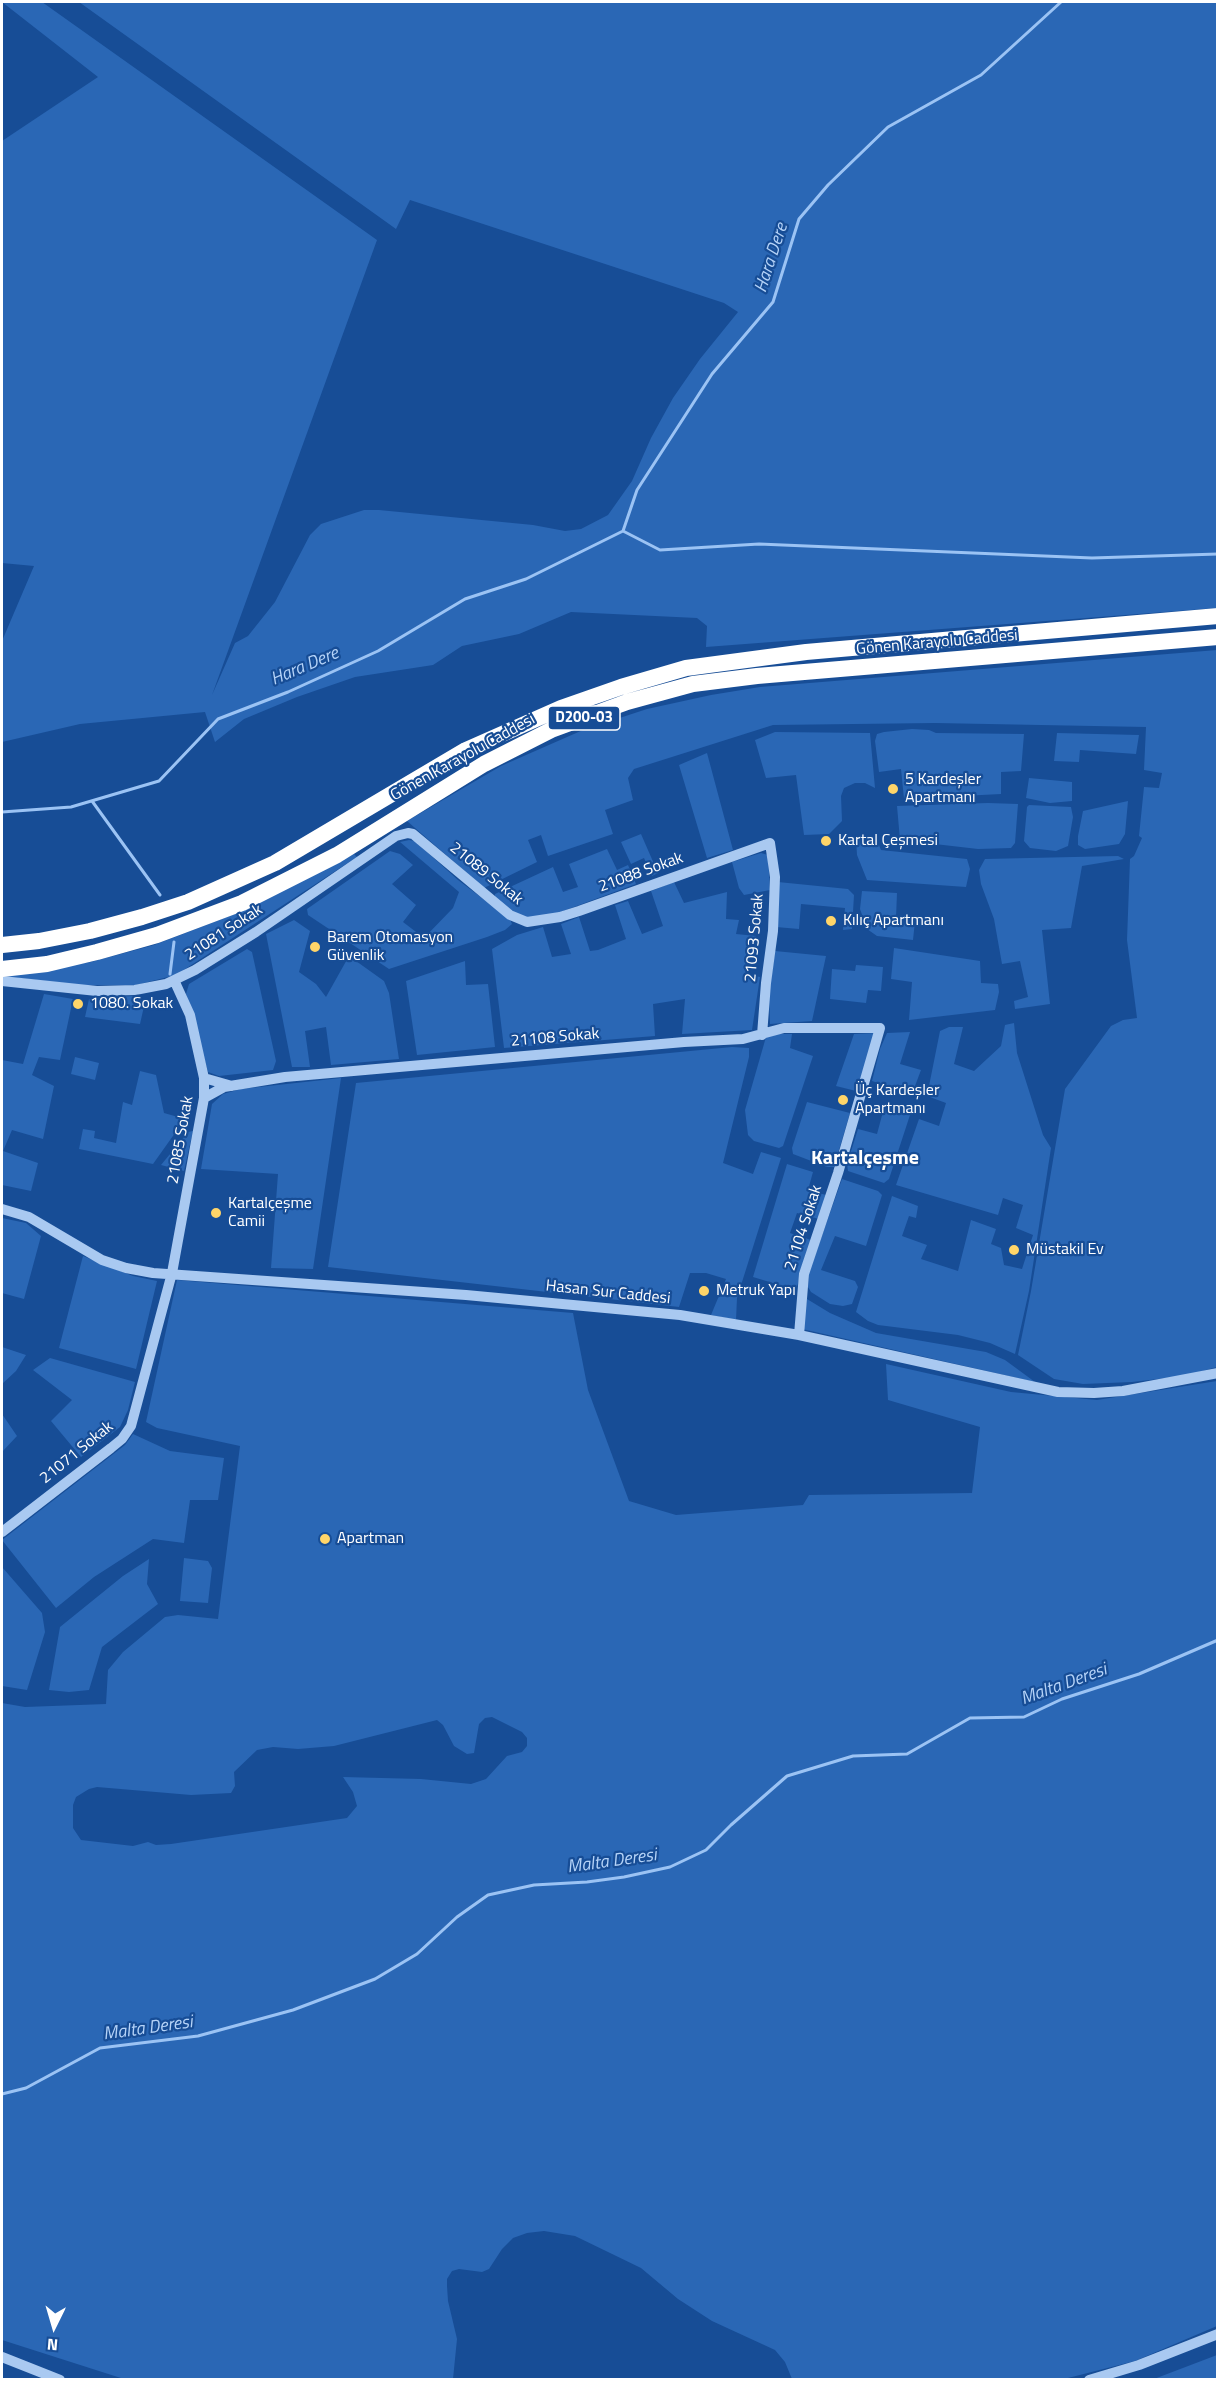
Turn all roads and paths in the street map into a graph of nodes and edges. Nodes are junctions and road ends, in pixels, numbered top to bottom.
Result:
1 (1218, 616) edge
2 (1218, 637) edge
3 (770, 843) joint
4 (433, 851) joint
5 (520, 920) joint
6 (2, 945) edge
7 (2, 969) edge
8 (174, 980) junction
9 (2, 981) edge
10 (880, 1028) joint
11 (762, 1035) junction
12 (204, 1078) junction
13 (232, 1086) junction
14 (204, 1098) junction
15 (2, 1209) edge
16 (172, 1273) junction
17 (799, 1335) junction
18 (1218, 1373) edge
19 (2, 1532) edge
20 (1218, 2334) edge
21 (2, 2357) edge
22 (60, 2379) edge
23 (1089, 2379) edge

1 - 6 highway, Gönen Karayolu Caddesi / D200-03
2 - 7 highway, Gönen Karayolu Caddesi / D200-03
3 - 5 street, 21088 Sokak
3 - 11 street, 21093 Sokak
4 - 5 street, 21089 Sokak
4 - 8 street, 21081 Sokak
8 - 9 street, 21081 Sokak
8 - 12 street, 21085 Sokak
10 - 11 street, 21108 Sokak
10 - 17 street, 21104 Sokak
11 - 13 street, 21108 Sokak
12 - 13 street, 21108 Sokak
12 - 14 street, 21085 Sokak
13 - 14 street, 21108 Sokak
14 - 16 street, 21085 Sokak
15 - 16 street, Hasan Sur Caddesi
16 - 17 street, Hasan Sur Caddesi
16 - 19 street, 21071 Sokak
17 - 18 street, Hasan Sur Caddesi
20 - 23 street
21 - 22 street

